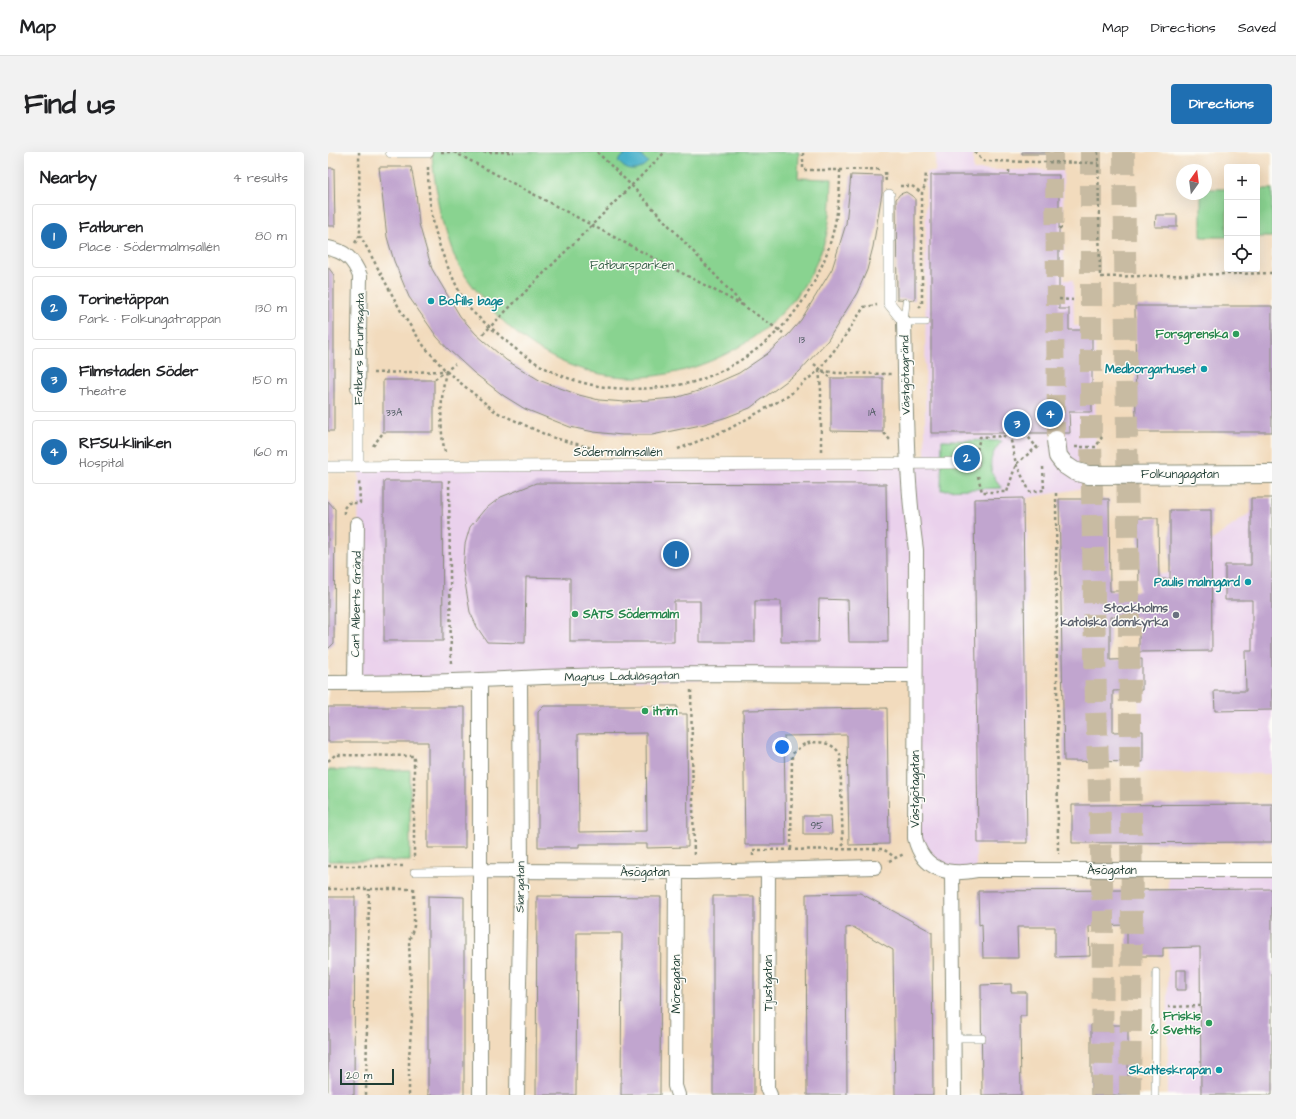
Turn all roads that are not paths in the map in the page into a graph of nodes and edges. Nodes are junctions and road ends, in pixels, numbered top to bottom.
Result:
1 (391, 152) edge
2 (428, 152) edge
3 (887, 190) road end
4 (328, 248) edge
5 (906, 302) dead end
6 (904, 322) junction
7 (926, 322) dead end
8 (358, 387) joint
9 (1063, 443) tunnel mouth
10 (974, 463) dead end
11 (907, 464) junction
12 (328, 467) edge
13 (358, 467) junction
14 (1272, 474) edge
15 (357, 524) dead end
16 (916, 675) junction
17 (480, 680) junction
18 (520, 680) junction
19 (328, 683) edge
20 (355, 683) junction
21 (875, 867) road end
22 (414, 869) road end
23 (768, 870) junction
24 (1272, 870) edge
25 (480, 871) junction
26 (521, 872) junction
27 (676, 872) junction
28 (952, 874) junction
29 (1156, 972) dead end
30 (954, 1038) junction
31 (982, 1038) dead end
32 (480, 1095) edge
33 (517, 1095) edge
34 (678, 1095) edge
35 (770, 1095) edge
36 (954, 1095) edge
37 (1155, 1095) edge

1 - 2 street
3 - 6 street, Västgötagränd
4 - 8 street, Fatburs Brunnsgata
5 - 6 lane
6 - 7 lane
6 - 11 street, Västgötagränd
8 - 13 street, Fatburs Brunnsgata
9 - 14 street, Folkungagatan, bridge
10 - 11 street, Södermalmsallén
11 - 13 street, Södermalmsallén
11 - 16 street, Västgötagatan
12 - 13 street, Södermalmsallén
15 - 20 street, Carl Alberts Gränd
16 - 18 street, Magnus Ladulåsgatan
16 - 28 street, Västgötagatan
17 - 18 street, Magnus Ladulåsgatan
17 - 20 street, Magnus Ladulåsgatan
17 - 25 street
18 - 26 street, Siargatan
19 - 20 street, Magnus Ladulåsgatan
21 - 23 street, Åsögatan
22 - 25 lane, Åsögatan
23 - 27 street, Åsögatan
23 - 35 street, Tjustgatan
24 - 28 street, Åsögatan
25 - 26 street, Åsögatan
25 - 32 street
26 - 27 street, Åsögatan
26 - 33 street, Siargatan
27 - 34 street, Möregatan
28 - 30 street
29 - 37 lane
30 - 31 lane
30 - 36 street

